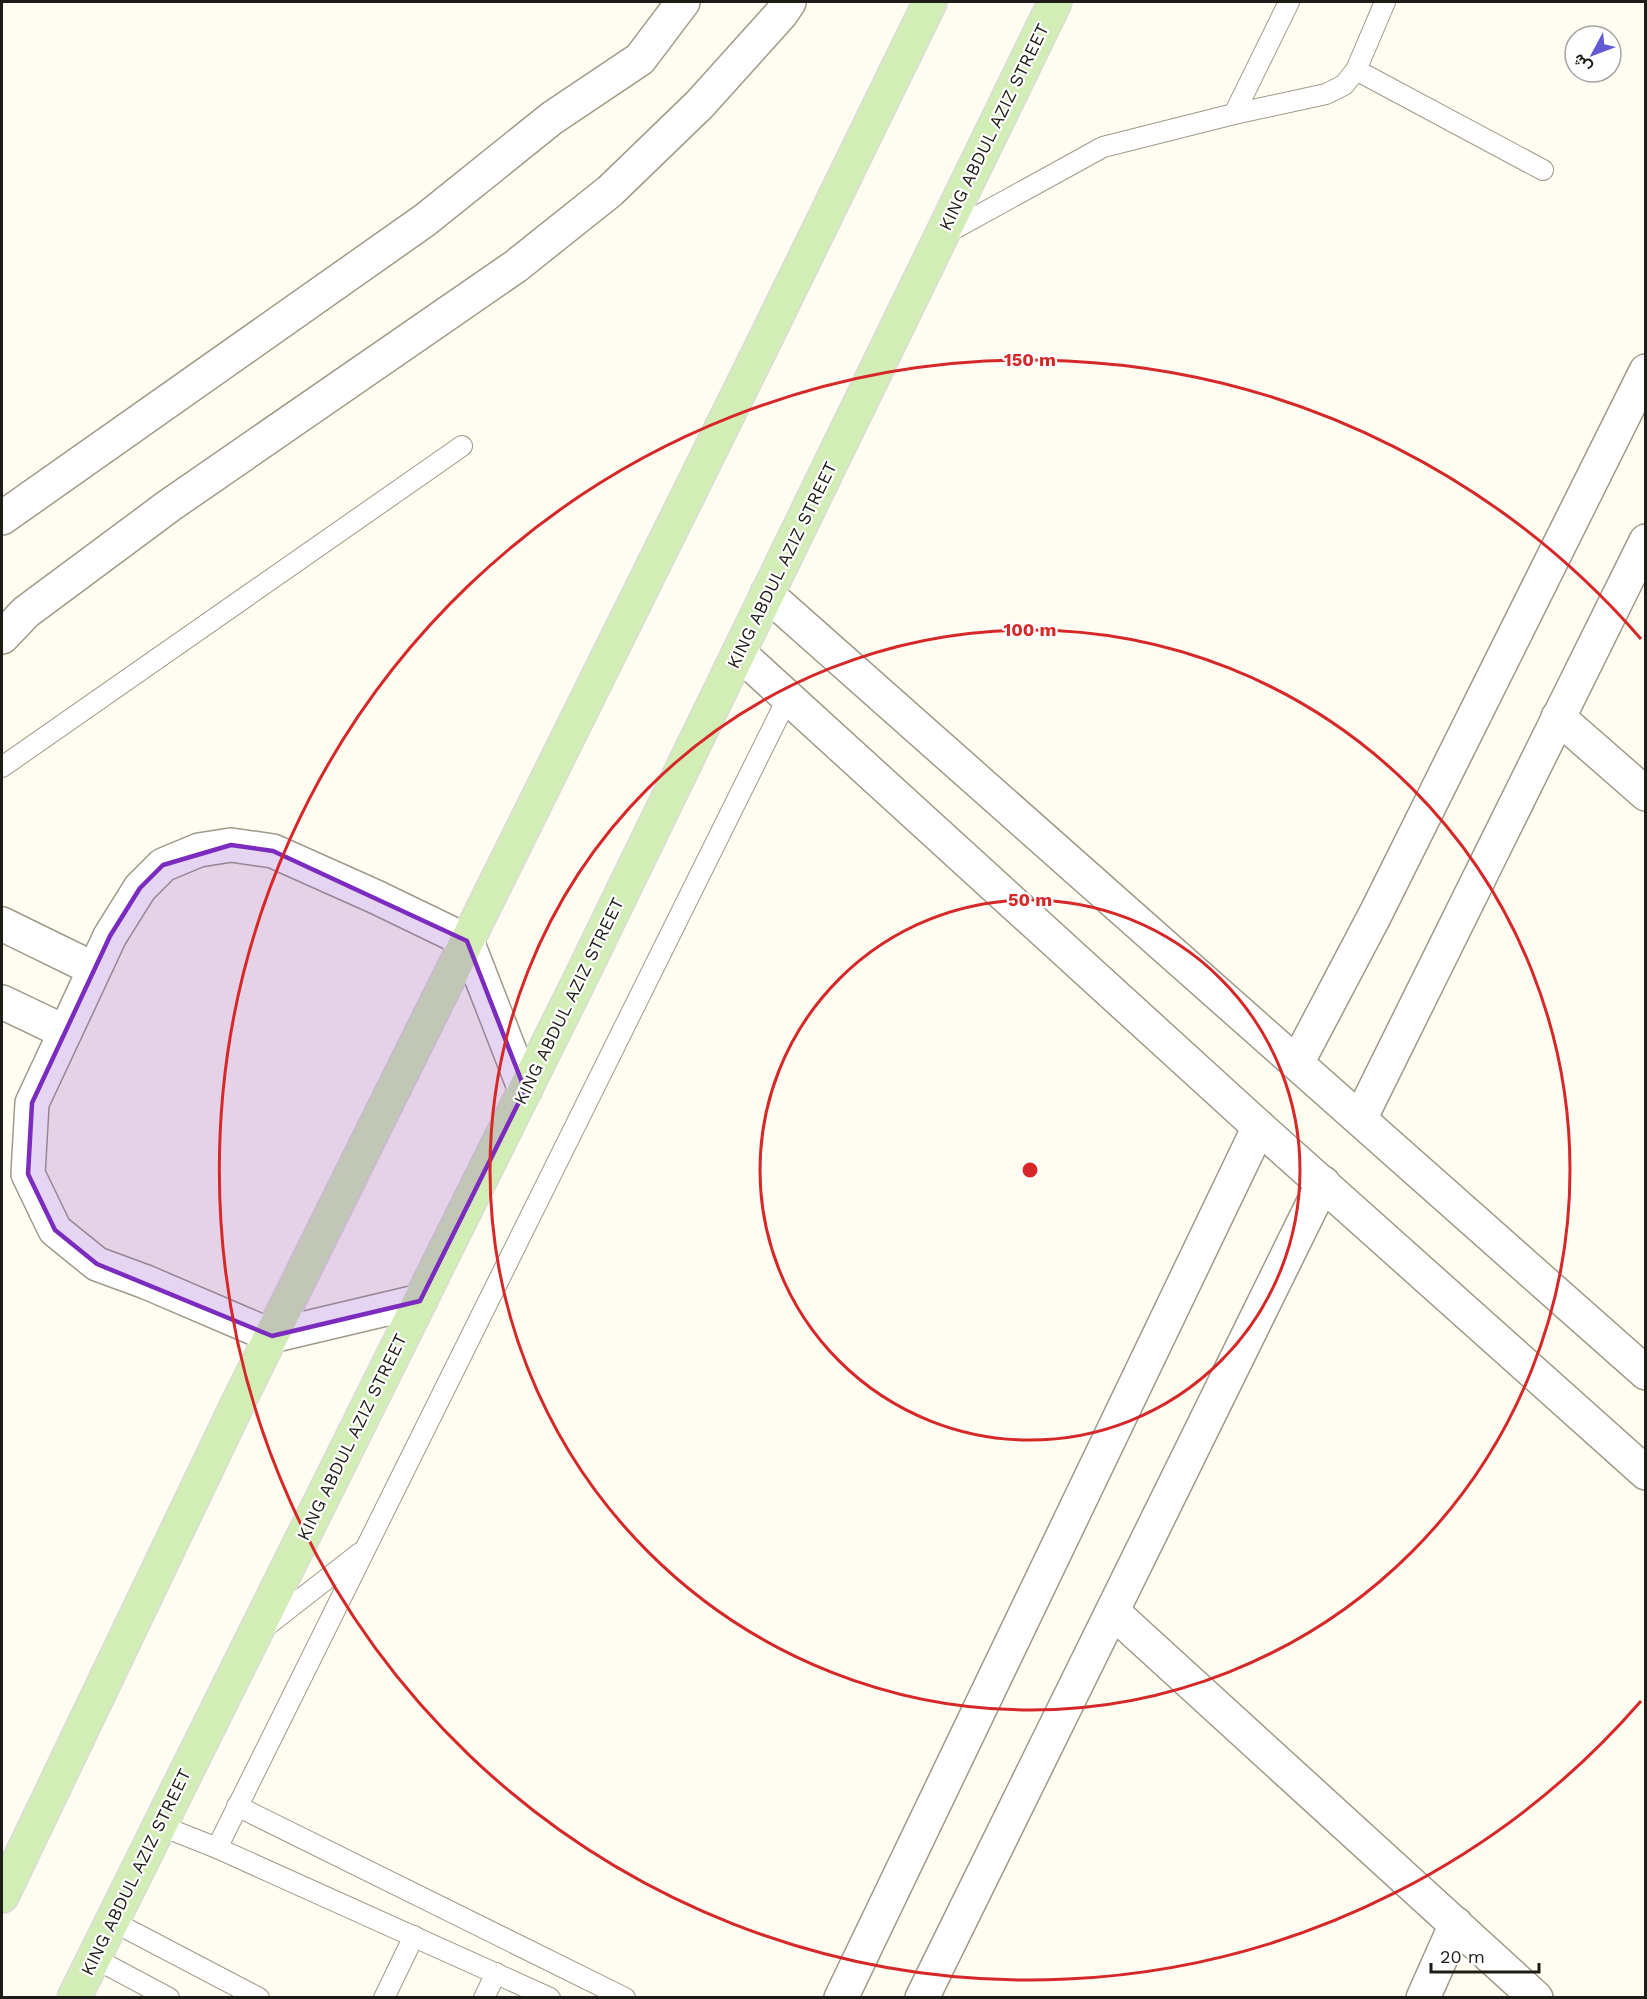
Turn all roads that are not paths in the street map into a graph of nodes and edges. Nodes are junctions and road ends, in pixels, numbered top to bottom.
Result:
1 (682, 2) edge
2 (789, 2) edge
3 (930, 2) edge
4 (1055, 2) edge
5 (1289, 2) edge
6 (1385, 2) edge
7 (1356, 70) junction
8 (1234, 114) junction
9 (1543, 170) dead end
10 (941, 237) junction
11 (1646, 371) edge
12 (462, 446) dead end
13 (2, 518) edge
14 (1646, 540) edge
15 (768, 594) junction
16 (2, 637) edge
17 (739, 653) junction
18 (788, 697) junction
19 (1558, 717) junction
20 (2, 767) edge
21 (1646, 794) edge
22 (2, 924) edge
23 (467, 941) junction
24 (94, 969) junction
25 (2, 1002) edge
26 (65, 1032) junction
27 (1297, 1063) junction
28 (525, 1090) junction
29 (1360, 1119) junction
30 (1259, 1127) junction
31 (1323, 1183) junction
32 (420, 1301) junction
33 (272, 1336) junction
34 (1646, 1373) edge
35 (1646, 1473) edge
36 (364, 1550) junction
37 (1113, 1612) junction
38 (253, 1636) junction
39 (237, 1806) junction
40 (159, 1825) junction
41 (217, 1848) junction
42 (2, 1896) edge
43 (112, 1921) junction
44 (1456, 1924) junction
45 (414, 1936) junction
46 (94, 1958) junction
47 (496, 1973) junction
48 (74, 1998) edge
49 (169, 1998) edge
50 (259, 1998) edge
51 (384, 1998) edge
52 (484, 1998) edge
53 (550, 1998) edge
54 (625, 1998) edge
55 (841, 1998) edge
56 (922, 1998) edge
57 (1423, 1998) edge
58 (1536, 1998) edge

1 - 13 street
2 - 16 street
3 - 23 main road
4 - 10 main road, KING ABDUL AZIZ STREET
5 - 8 lane
6 - 7 lane
7 - 8 lane
7 - 9 lane
8 - 10 lane
10 - 15 main road, KING ABDUL AZIZ STREET
11 - 27 street
12 - 20 lane
14 - 19 street
15 - 17 main road, KING ABDUL AZIZ STREET
15 - 27 street
17 - 18 street
17 - 28 main road, KING ABDUL AZIZ STREET
18 - 30 street
18 - 36 lane
19 - 21 street
19 - 29 street
22 - 24 street
23 - 24 street
23 - 28 street
23 - 33 main road
24 - 26 street
25 - 26 street
26 - 33 street
27 - 29 street
28 - 32 main road, KING ABDUL AZIZ STREET
29 - 34 street
30 - 31 street
30 - 55 street
31 - 35 street
31 - 37 street
32 - 33 street
32 - 38 main road, KING ABDUL AZIZ STREET
33 - 42 main road
36 - 38 lane
36 - 39 lane
37 - 44 street
37 - 56 street
38 - 40 main road, KING ABDUL AZIZ STREET
39 - 41 lane
39 - 54 lane
40 - 41 lane
40 - 43 main road, KING ABDUL AZIZ STREET
41 - 45 lane
43 - 46 main road, KING ABDUL AZIZ STREET
43 - 50 lane
44 - 57 street
44 - 58 street
45 - 47 lane
45 - 51 lane
46 - 48 main road, KING ABDUL AZIZ STREET
46 - 49 lane
47 - 52 lane
47 - 53 lane

